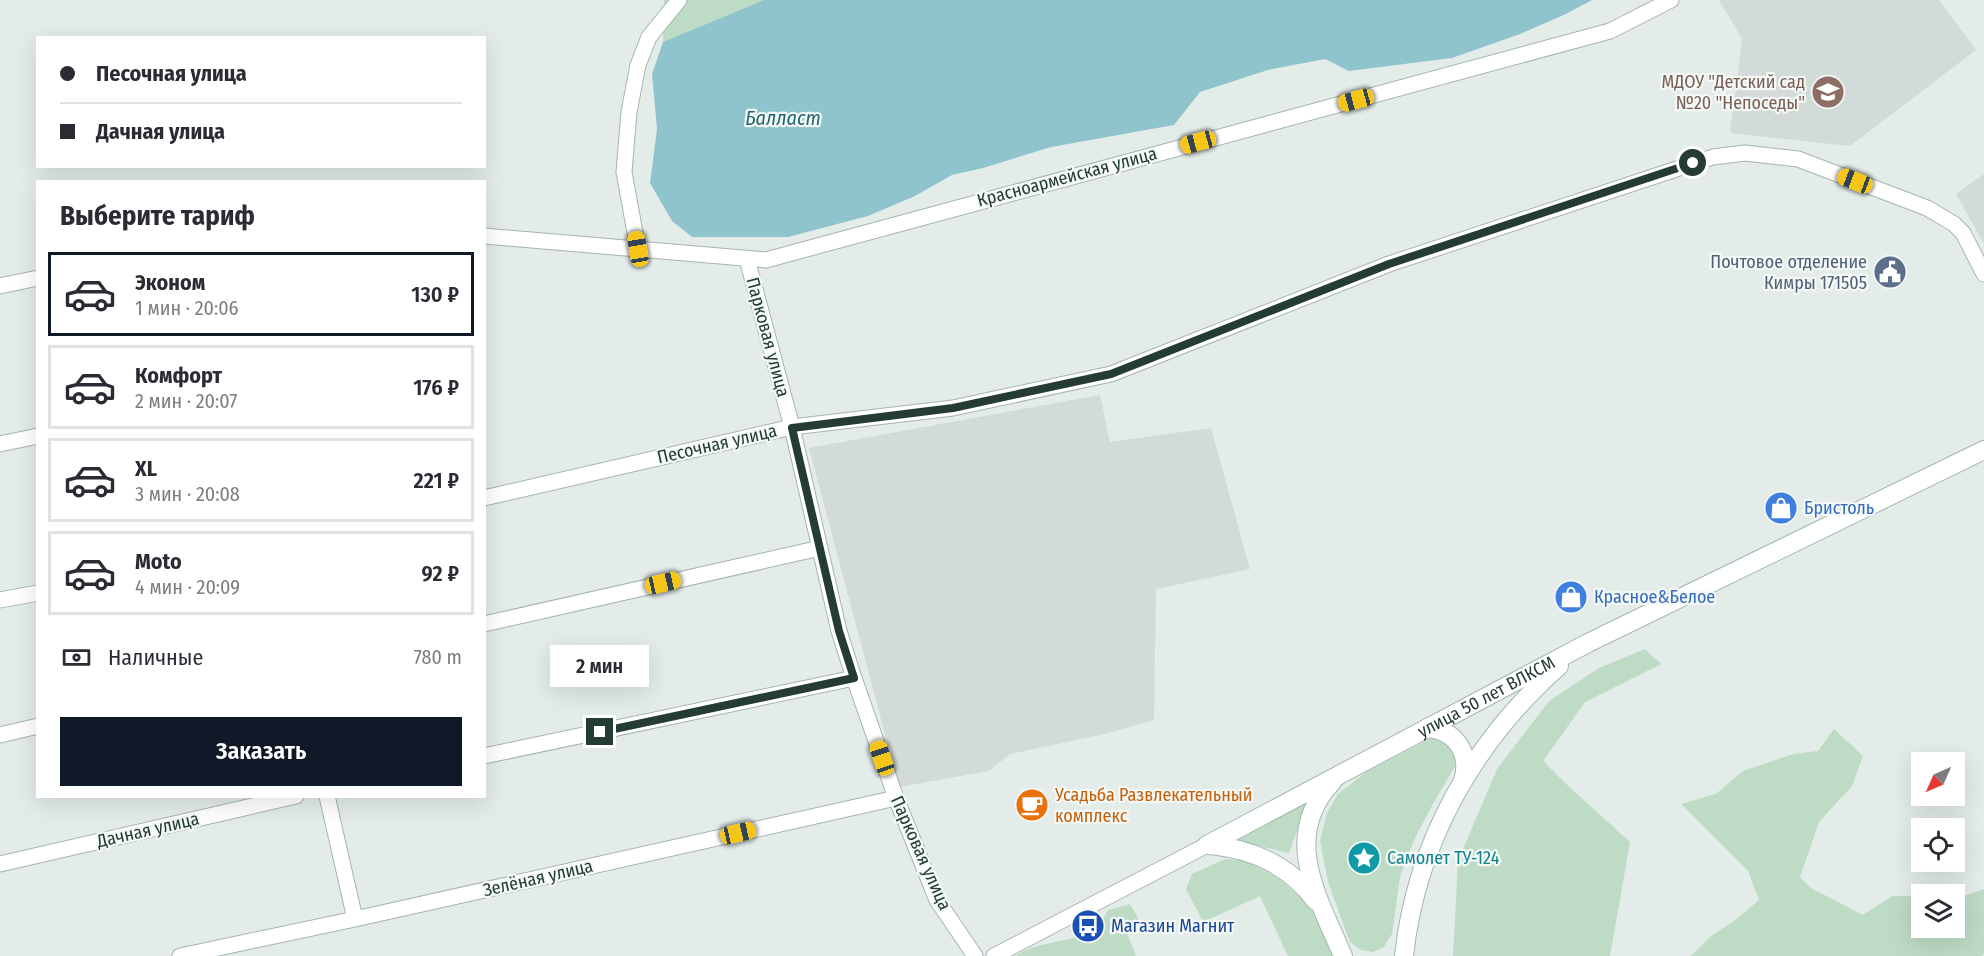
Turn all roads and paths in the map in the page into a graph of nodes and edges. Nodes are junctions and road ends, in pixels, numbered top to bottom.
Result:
1 (679, 0) edge
2 (1671, 0) edge
3 (486, 236) edge
4 (638, 249) junction
5 (747, 258) junction
6 (1984, 274) edge
7 (36, 278) edge
8 (0, 286) edge
9 (792, 428) junction
10 (36, 436) edge
11 (0, 444) edge
12 (1984, 450) edge
13 (486, 498) edge
14 (820, 548) junction
15 (36, 593) edge
16 (0, 600) edge
17 (486, 624) edge
18 (1588, 643) junction
19 (854, 678) junction
20 (36, 726) edge
21 (1427, 728) junction
22 (0, 735) edge
23 (486, 756) edge
24 (1341, 774) junction
25 (1464, 777) junction
26 (287, 798) edge
27 (327, 798) edge
28 (896, 798) junction
29 (1207, 844) junction
30 (0, 864) edge
31 (1321, 907) junction
32 (356, 919) junction
33 (1345, 953) edge
34 (1401, 954) edge
35 (180, 956) edge
36 (975, 956) edge
37 (994, 956) edge

1 - 4 street
2 - 5 street, Красноармейская улица
3 - 4 street, Красноармейская улица
4 - 5 street, Красноармейская улица
5 - 9 street, Парковая улица
6 - 9 street, Песочная улица
7 - 8 street
9 - 13 street, Песочная улица
9 - 14 street, Парковая улица
10 - 11 street
12 - 18 main road, улица 50 лет ВЛКСМ
14 - 17 street
14 - 19 street, Парковая улица
15 - 16 street
18 - 21 main road, улица 50 лет ВЛКСМ
18 - 25 main road
19 - 23 street
19 - 28 street, Парковая улица
20 - 22 street
21 - 24 main road, улица 50 лет ВЛКСМ
21 - 25 main road
24 - 29 main road, улица 50 лет ВЛКСМ
24 - 31 main road
25 - 34 main road
26 - 30 street, Дачная улица
27 - 32 street
28 - 32 street, Зелёная улица
28 - 36 street, Парковая улица
29 - 31 main road
29 - 37 street, улица 50 лет ВЛКСМ
31 - 33 main road
32 - 35 street, Зелёная улица

